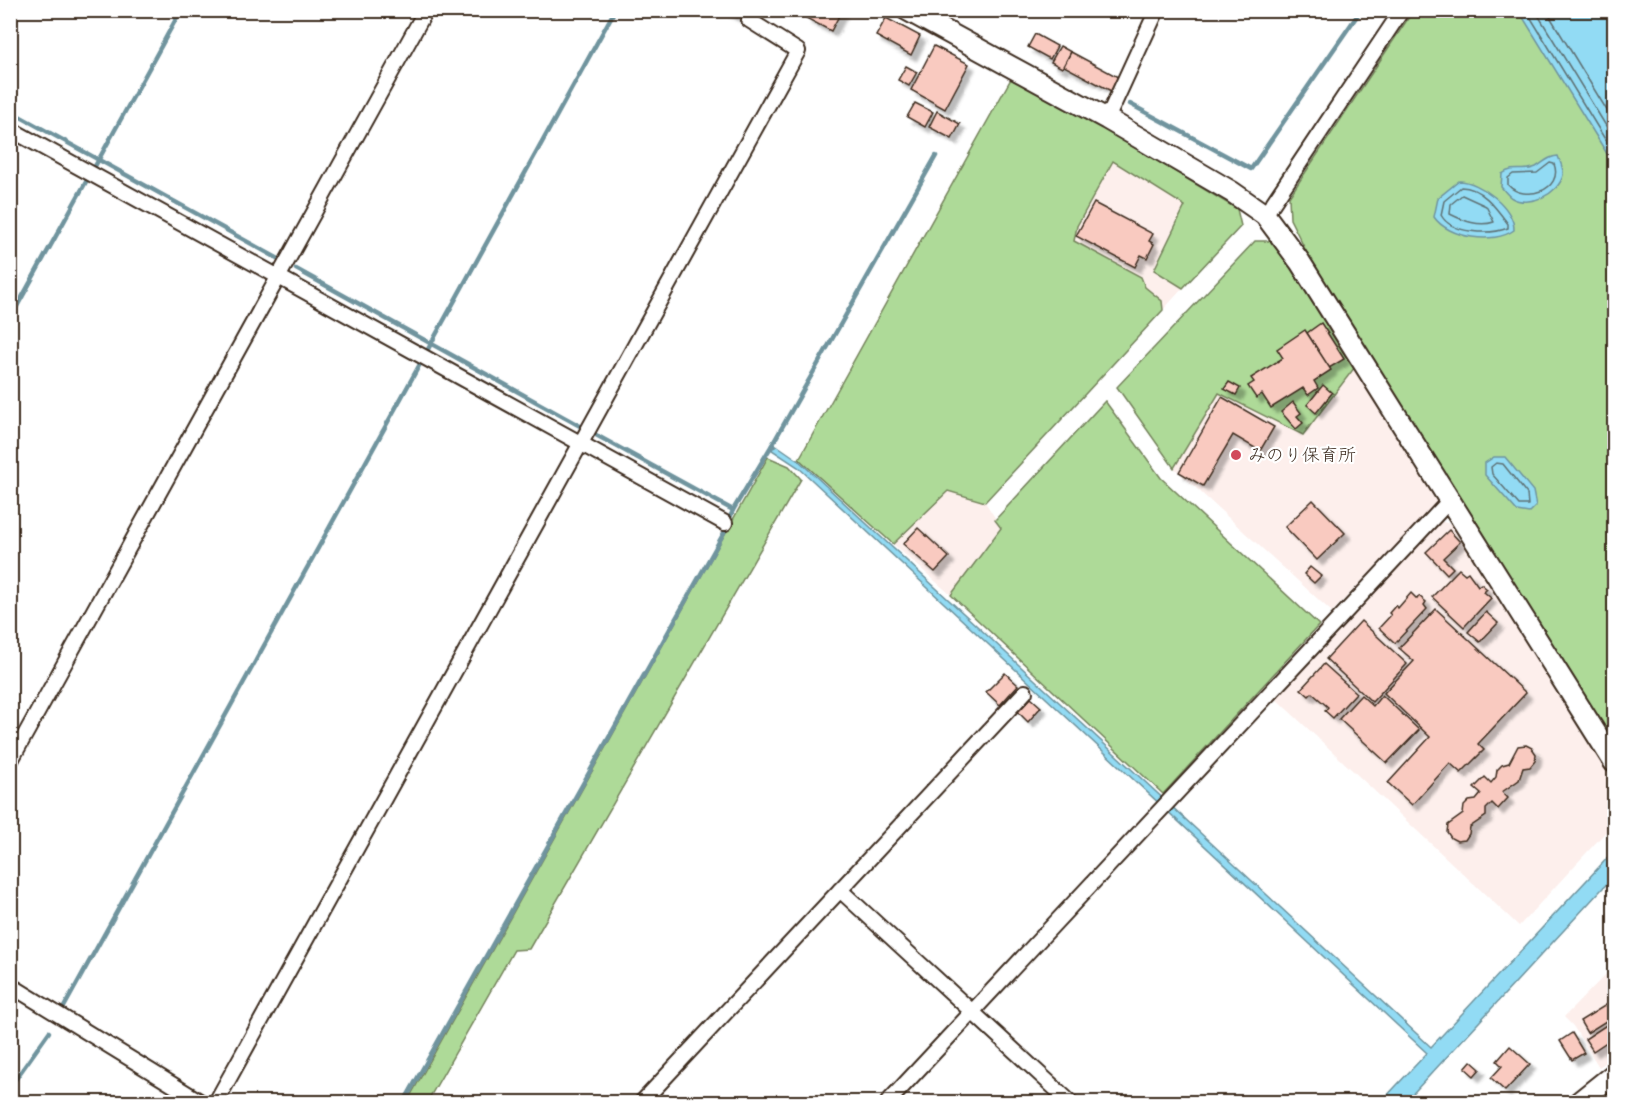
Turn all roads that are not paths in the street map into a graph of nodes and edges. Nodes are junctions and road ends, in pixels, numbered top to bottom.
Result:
1 (426, 10) edge
2 (755, 10) edge
3 (907, 10) edge
4 (1157, 10) edge
5 (1402, 10) edge
6 (1107, 119) junction
7 (10, 129) edge
8 (1265, 215) junction
9 (278, 277) junction
10 (580, 443) junction
11 (1449, 501) junction
12 (725, 523) dead end
13 (1025, 692) dead end
14 (10, 762) edge
15 (1614, 762) edge
16 (840, 890) junction
17 (10, 985) edge
18 (972, 1012) junction
19 (1614, 1074) edge
20 (201, 1102) edge
21 (216, 1102) edge
22 (642, 1102) edge
23 (888, 1102) edge
24 (1070, 1102) edge
25 (1579, 1102) edge

1 - 9 street
2 - 10 street
3 - 6 street
4 - 6 street
5 - 8 street
6 - 8 street
7 - 9 street
8 - 11 street
9 - 10 street
9 - 14 street
10 - 12 street
10 - 21 street
11 - 15 street
11 - 18 street
13 - 16 street
16 - 18 street
16 - 22 street
17 - 20 street
18 - 23 street
18 - 24 street
19 - 25 street

